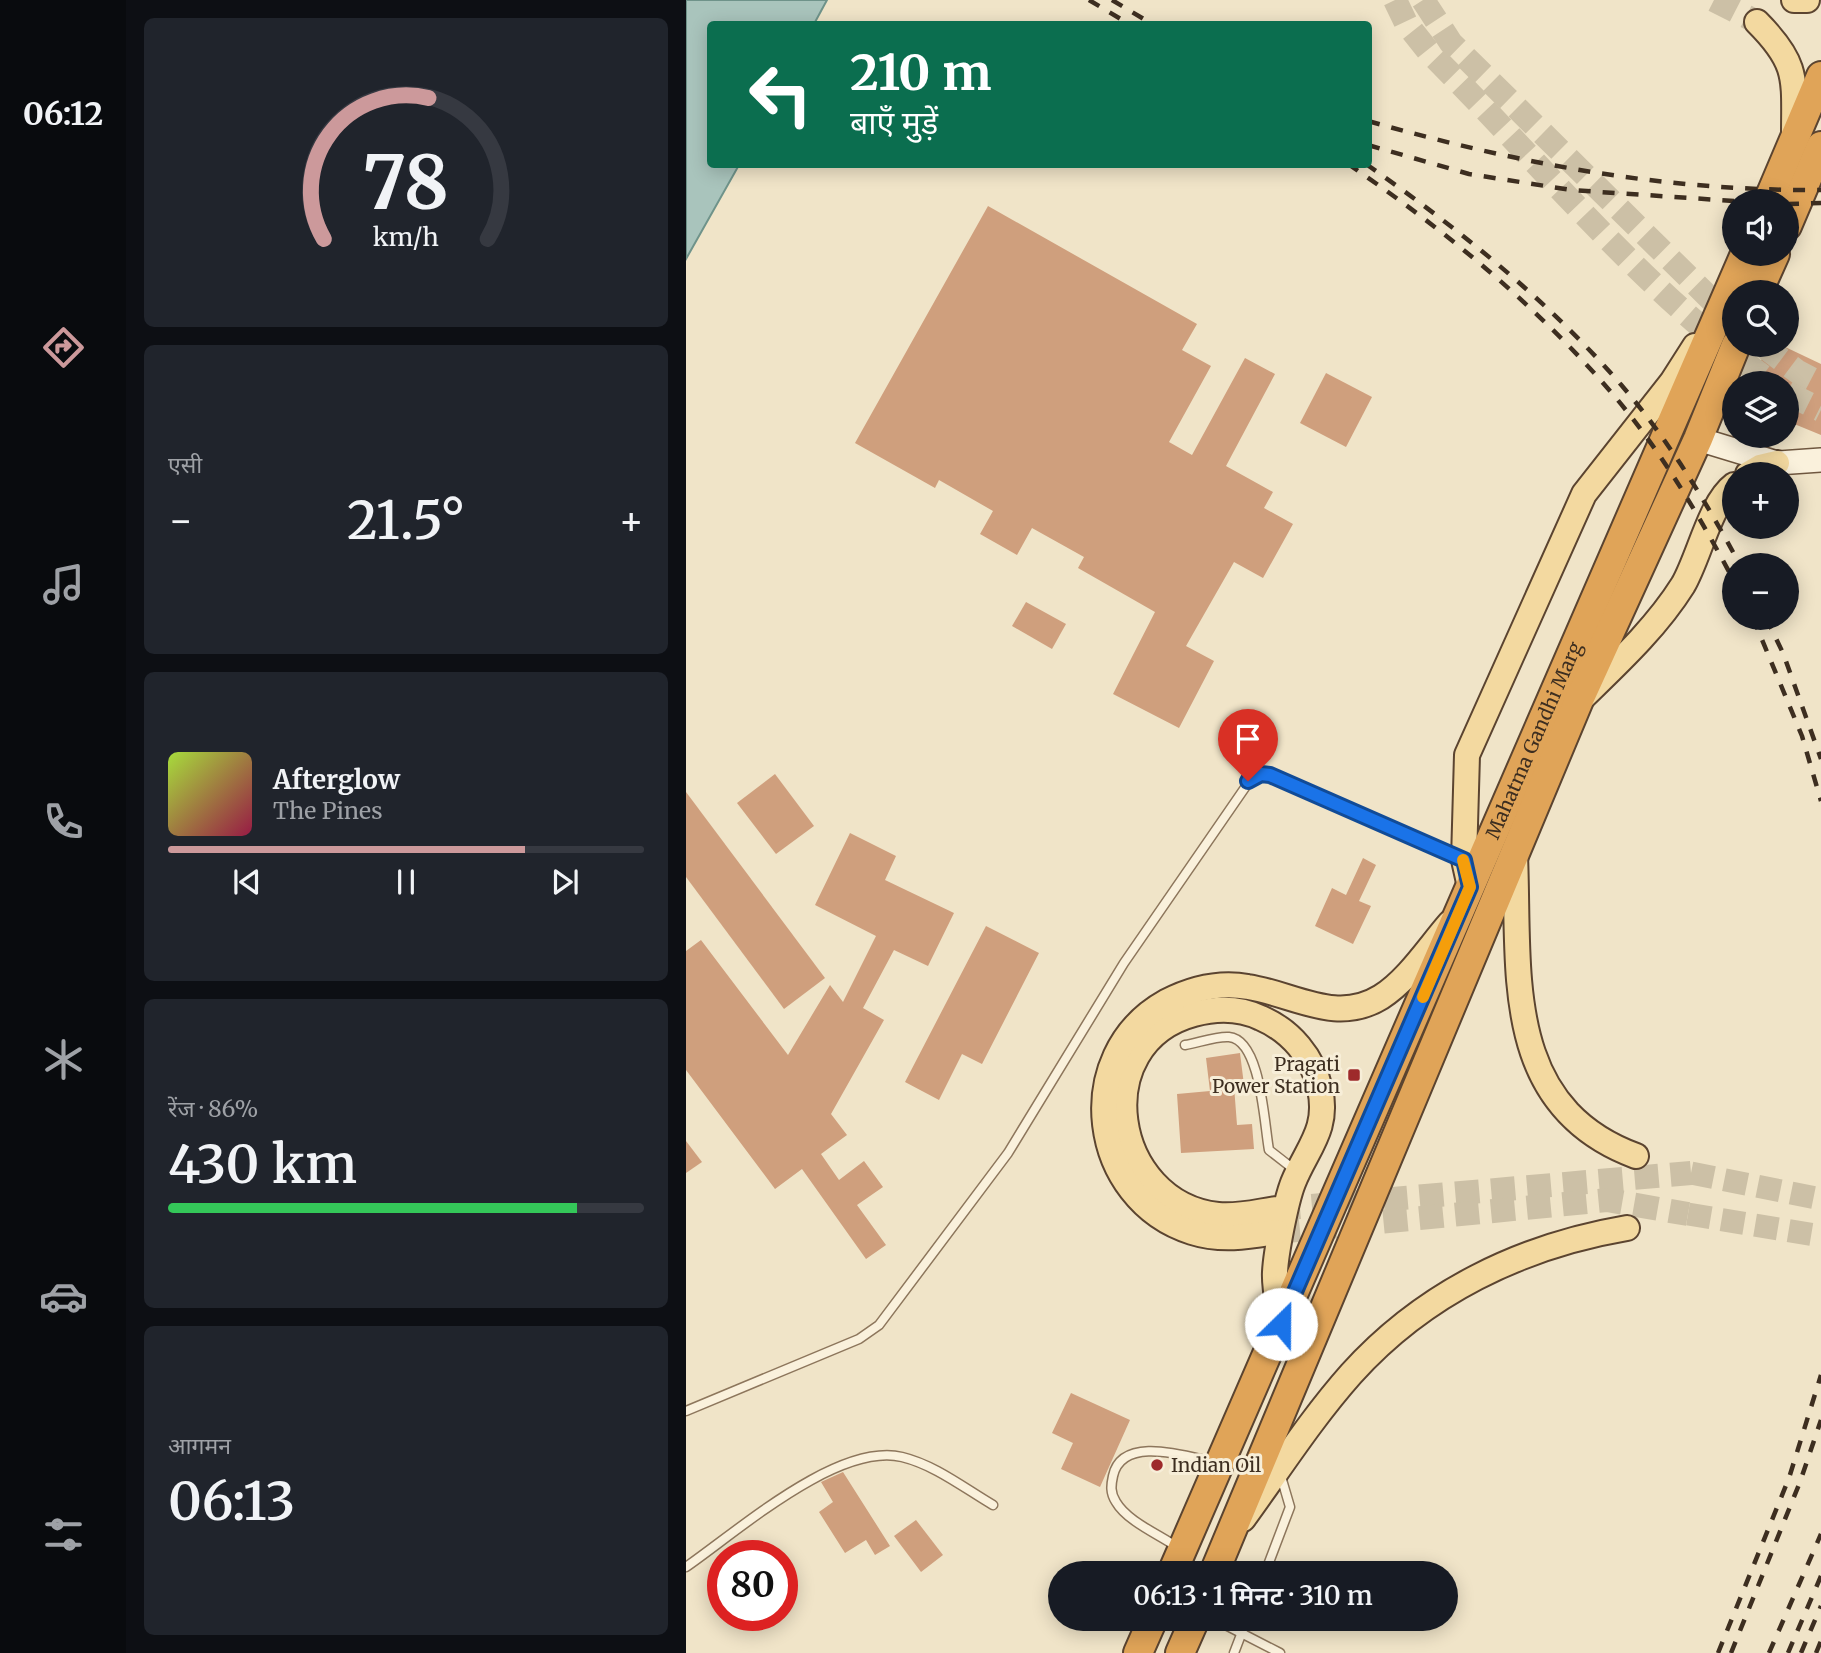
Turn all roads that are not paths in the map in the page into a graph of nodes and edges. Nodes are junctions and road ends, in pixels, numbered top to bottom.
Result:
1 (1794, 0) edge
2 (1807, 0) edge
3 (1757, 22) tunnel mouth
4 (1821, 76) edge
5 (1808, 143) edge
6 (1776, 189) edge
7 (1796, 189) edge
8 (1722, 304) edge
9 (1722, 308) edge
10 (1731, 357) edge
11 (1698, 439) junction
12 (1821, 460) edge
13 (1774, 462) edge
14 (1792, 462) edge
15 (1722, 503) edge
16 (1580, 700) junction
17 (1515, 855) junction
18 (1464, 887) junction
19 (1185, 1045) dead end
20 (1636, 1156) dead end
21 (1298, 1173) junction
22 (1627, 1228) dead end
23 (1281, 1324) junction
24 (686, 1411) edge
25 (1219, 1463) junction
26 (1279, 1471) junction
27 (993, 1505) dead end
28 (1229, 1539) junction
29 (1176, 1561) edge
30 (1177, 1561) edge
31 (1219, 1561) edge
32 (1270, 1561) edge
33 (686, 1567) edge
34 (1148, 1631) edge
35 (1190, 1631) edge
36 (1242, 1632) joint
37 (1139, 1653) edge
38 (1180, 1653) edge
39 (1234, 1653) edge
40 (1280, 1653) edge

1 - 2 main road
3 - 5 main road
4 - 5 highway
5 - 6 highway
5 - 7 highway
8 - 18 main road
9 - 18 highway, Mahatma Gandhi Marg
10 - 11 highway, Mahatma Gandhi Marg
11 - 13 main road
11 - 16 highway, Mahatma Gandhi Marg
12 - 14 main road
15 - 16 main road
16 - 17 highway, Mahatma Gandhi Marg
17 - 20 main road
17 - 28 highway, Mahatma Gandhi Marg
18 - 21 main road
18 - 23 highway, Mahatma Gandhi Marg
18 - 24 lane
19 - 21 lane
21 - 23 main road
22 - 26 main road
23 - 25 highway, Mahatma Gandhi Marg
25 - 29 lane
25 - 30 highway, Mahatma Gandhi Marg
26 - 28 main road
26 - 32 lane
27 - 33 lane
28 - 31 highway, Mahatma Gandhi Marg
34 - 37 highway
35 - 38 highway
36 - 39 lane
36 - 40 lane

